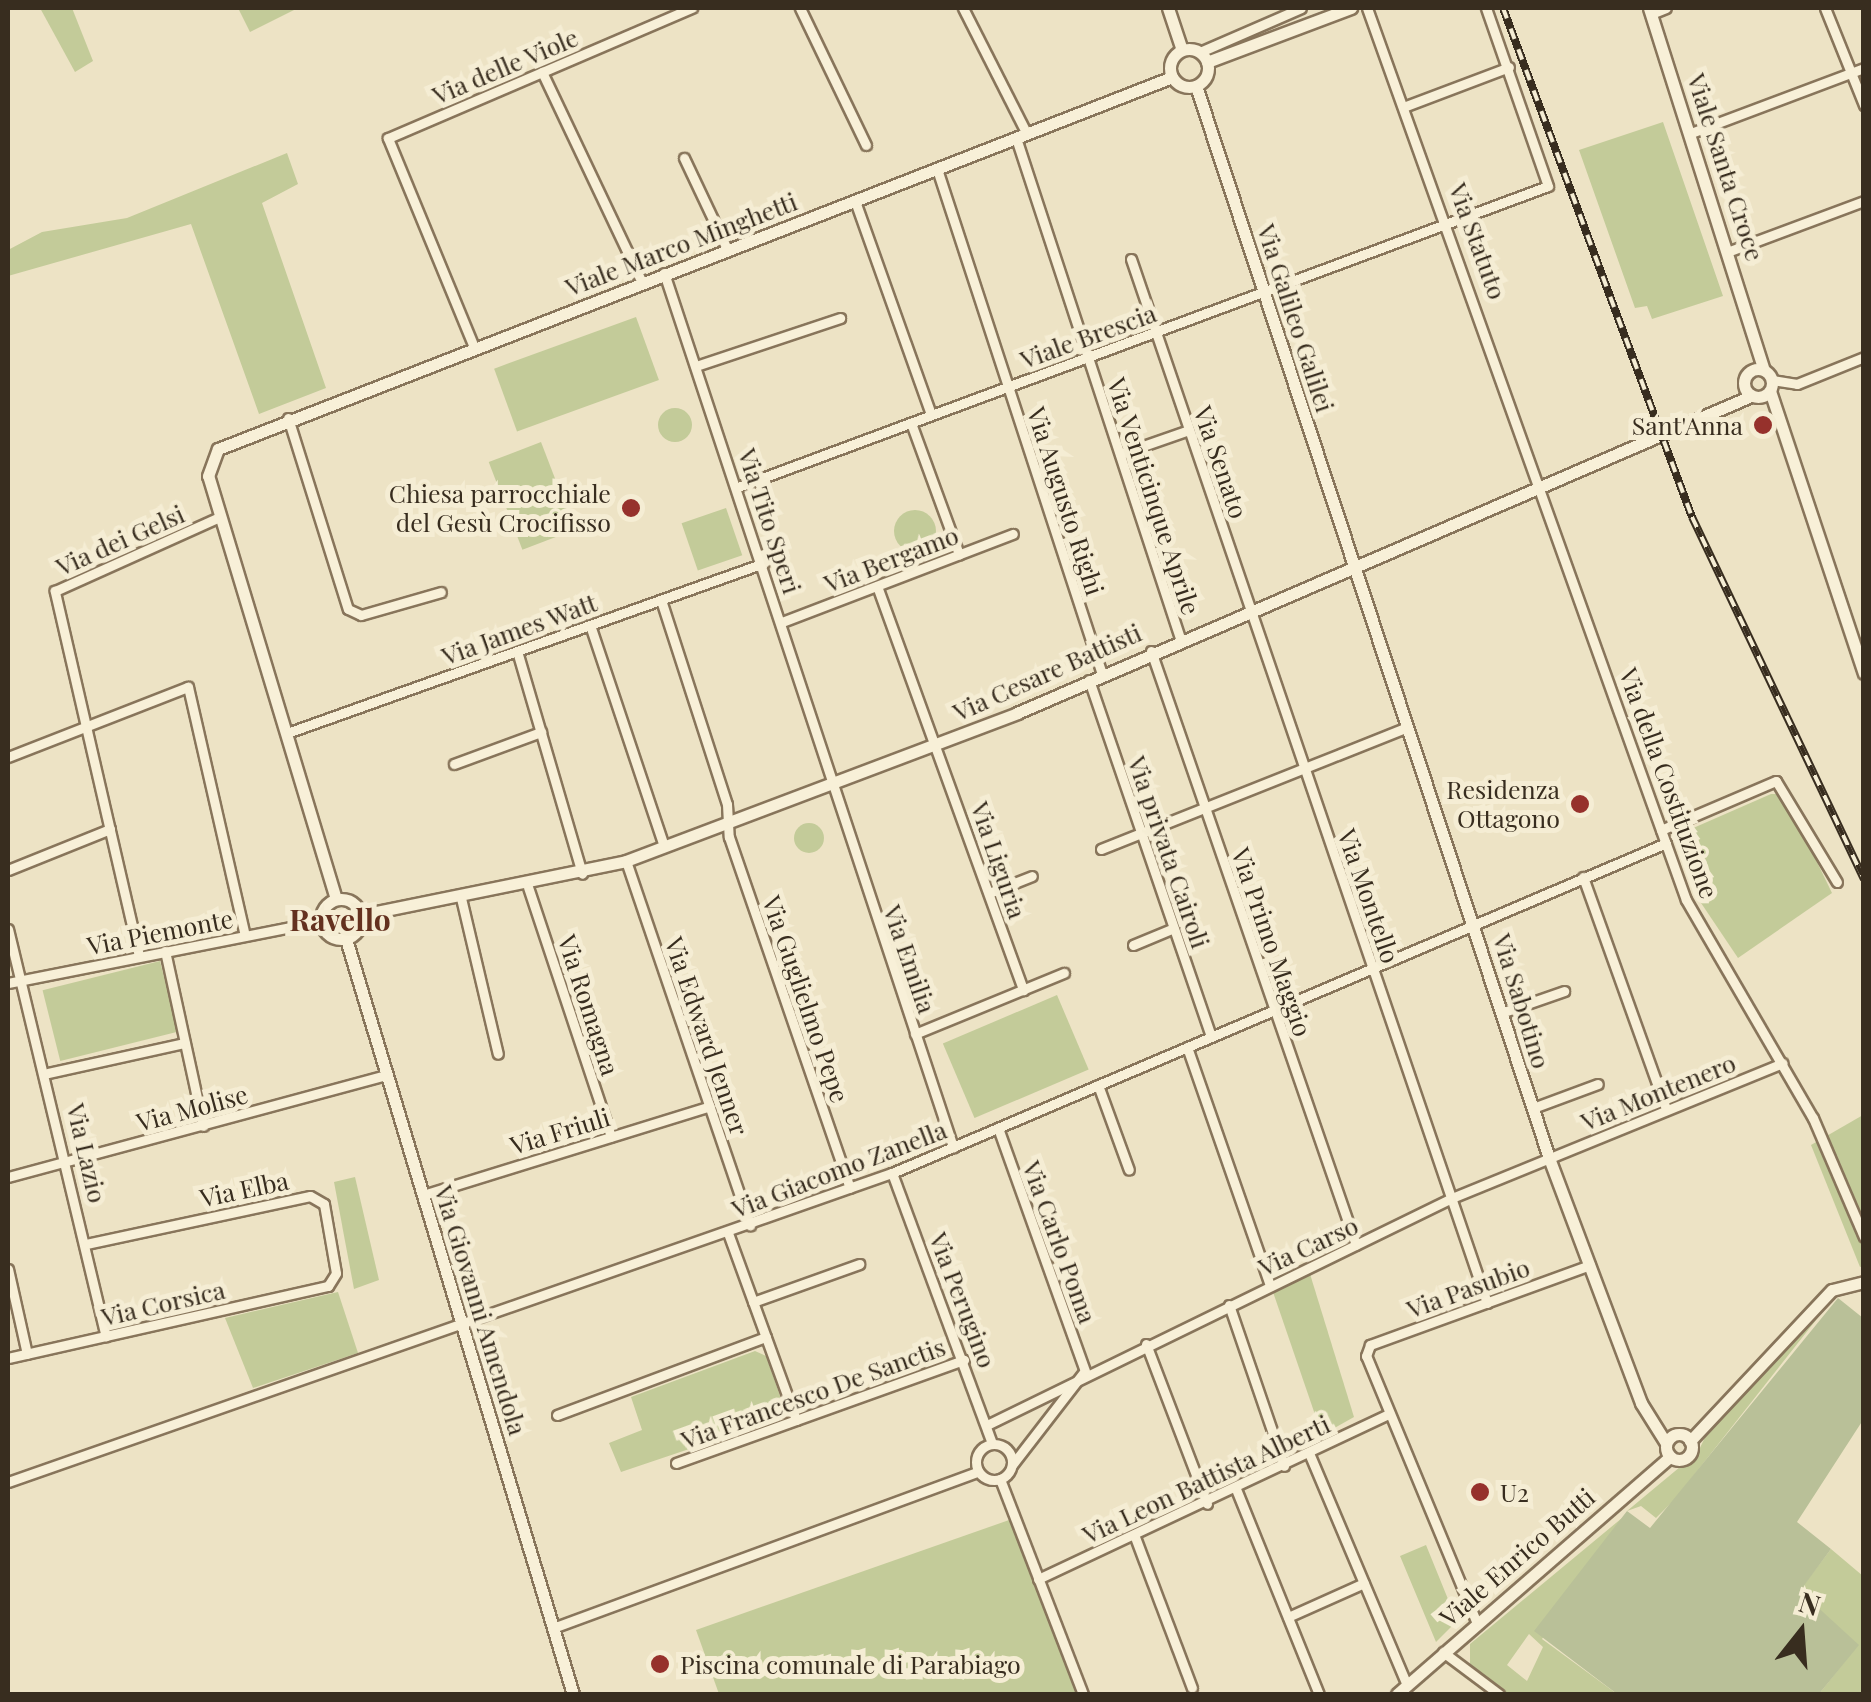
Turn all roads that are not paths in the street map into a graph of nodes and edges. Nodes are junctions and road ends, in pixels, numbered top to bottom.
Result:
1 (692, 8) edge
2 (800, 8) edge
3 (963, 8) edge
4 (1168, 8) edge
5 (1301, 8) edge
6 (1352, 8) edge
7 (1367, 8) edge
8 (1486, 8) edge
9 (1666, 8) edge
10 (1825, 8) edge
11 (1650, 10) edge
12 (1182, 50) junction
13 (1204, 57) junction
14 (1509, 67) junction
15 (1864, 68) edge
16 (542, 72) junction
17 (1851, 72) junction
18 (1172, 77) junction
19 (1196, 86) junction
20 (1864, 105) edge
21 (1406, 106) junction
22 (1691, 133) junction
23 (1022, 136) junction
24 (866, 145) dead end
25 (684, 158) dead end
26 (936, 169) junction
27 (855, 201) junction
28 (1864, 201) edge
29 (1450, 220) junction
30 (728, 251) junction
31 (1730, 251) junction
32 (1131, 260) dead end
33 (664, 273) junction
34 (642, 283) junction
35 (1264, 291) junction
36 (840, 318) dead end
37 (1156, 332) junction
38 (1754, 341) junction
39 (474, 346) junction
40 (1088, 357) junction
41 (1864, 357) edge
42 (696, 366) junction
43 (1748, 372) junction
44 (1769, 380) junction
45 (1008, 387) junction
46 (1750, 393) junction
47 (932, 415) junction
48 (288, 418) junction
49 (911, 423) junction
50 (1786, 425) junction
51 (1189, 430) junction
52 (1120, 454) junction
53 (738, 487) junction
54 (1546, 491) junction
55 (220, 517) junction
56 (1013, 534) dead end
57 (959, 554) junction
58 (764, 563) junction
59 (1354, 564) junction
60 (877, 586) junction
61 (440, 592) dead end
62 (660, 600) junction
63 (1250, 606) junction
64 (782, 622) junction
65 (590, 625) junction
66 (1180, 638) junction
67 (517, 651) junction
68 (1151, 652) junction
69 (1864, 673) edge
70 (1096, 677) junction
71 (86, 726) junction
72 (1408, 727) junction
73 (541, 732) junction
74 (287, 733) junction
75 (936, 744) junction
76 (8, 756) edge
77 (454, 764) dead end
78 (1305, 769) junction
79 (831, 783) junction
80 (1205, 808) junction
81 (728, 821) junction
82 (110, 829) junction
83 (1661, 830) junction
84 (1142, 833) junction
85 (1666, 843) junction
86 (664, 846) junction
87 (1101, 849) dead end
88 (626, 860) junction
89 (8, 870) edge
90 (582, 875) junction
91 (1032, 876) dead end
92 (1583, 877) junction
93 (1836, 882) dead end
94 (528, 887) junction
95 (989, 892) junction
96 (462, 898) junction
97 (336, 899) junction
98 (361, 915) junction
99 (320, 921) junction
100 (1475, 924) junction
101 (1174, 928) junction
102 (8, 930) edge
103 (245, 936) junction
104 (346, 939) junction
105 (1133, 945) dead end
106 (164, 951) junction
107 (139, 956) junction
108 (1372, 968) junction
109 (1064, 973) dead end
110 (26, 980) junction
111 (8, 983) edge
112 (1023, 990) junction
113 (1564, 991) dead end
114 (1275, 1010) junction
115 (1501, 1013) junction
116 (914, 1034) junction
117 (1211, 1037) junction
118 (185, 1043) junction
119 (1187, 1047) junction
120 (498, 1054) dead end
121 (1783, 1063) junction
122 (48, 1073) junction
123 (387, 1076) junction
124 (1598, 1084) dead end
125 (1098, 1085) junction
126 (710, 1106) junction
127 (1533, 1108) junction
128 (1666, 1109) junction
129 (203, 1126) junction
130 (998, 1128) junction
131 (611, 1136) junction
132 (953, 1147) junction
133 (1549, 1158) junction
134 (68, 1161) junction
135 (1129, 1170) dead end
136 (892, 1173) junction
137 (8, 1177) edge
138 (850, 1188) junction
139 (423, 1195) junction
140 (1452, 1198) junction
141 (750, 1225) junction
142 (728, 1233) junction
143 (1864, 1237) edge
144 (86, 1244) junction
145 (1356, 1246) junction
146 (859, 1264) dead end
147 (1590, 1265) junction
148 (8, 1269) edge
149 (1864, 1282) edge
150 (328, 1286) joint
151 (1270, 1286) junction
152 (753, 1302) junction
153 (1486, 1303) junction
154 (1229, 1305) junction
155 (463, 1330) junction
156 (106, 1336) junction
157 (766, 1338) junction
158 (1146, 1344) junction
159 (27, 1354) junction
160 (8, 1358) edge
161 (964, 1360) junction
162 (1085, 1370) junction
163 (557, 1414) dead end
164 (1390, 1414) junction
165 (796, 1420) junction
166 (988, 1424) junction
167 (1690, 1441) junction
168 (992, 1443) junction
169 (1666, 1443) junction
170 (1310, 1453) junction
171 (1670, 1457) junction
172 (676, 1463) dead end
173 (1012, 1465) junction
174 (1284, 1466) junction
175 (978, 1472) junction
176 (1000, 1479) junction
177 (8, 1482) edge
178 (1236, 1489) junction
179 (1207, 1504) junction
180 (1134, 1537) junction
181 (1038, 1578) junction
182 (1364, 1583) junction
183 (1288, 1618) junction
184 (1476, 1621) junction
185 (553, 1628) junction
186 (1443, 1652) junction
187 (1192, 1688) dead end
188 (1402, 1690) edge
189 (573, 1694) edge
190 (1083, 1694) edge
191 (1320, 1694) edge
192 (1499, 1694) edge

1 - 16 street, Via delle Viole
2 - 24 street
3 - 23 street, Via Venticinque Aprile
4 - 12 street
5 - 13 street
6 - 13 street
7 - 21 street, Via Statuto
8 - 14 street
9 - 11 street
10 - 17 street
11 - 22 street, Viale Santa Croce
12 - 13 street
12 - 18 street
13 - 19 street
14 - 21 street
14 - 29 street, Viale Brescia
15 - 17 street
16 - 34 street
16 - 39 street, Via delle Viole
17 - 20 street
17 - 22 street
18 - 19 street
18 - 23 street, Viale Marco Minghetti
19 - 35 street, Via Galileo Galilei
21 - 29 street, Via Statuto
22 - 31 street, Viale Santa Croce
23 - 26 street, Viale Marco Minghetti
23 - 40 street, Via Venticinque Aprile
25 - 30 street
26 - 27 street, Viale Marco Minghetti
26 - 45 street, Via Augusto Righi
27 - 30 street, Viale Marco Minghetti
27 - 47 street
28 - 31 street
29 - 35 street, Viale Brescia
29 - 54 street, Via Statuto
30 - 33 street, Viale Marco Minghetti
31 - 38 street, Viale Santa Croce
32 - 37 street, Via Senato
33 - 34 street, Viale Marco Minghetti
33 - 42 street, Via Tito Speri
34 - 39 street, Viale Marco Minghetti
35 - 37 street, Viale Brescia
35 - 59 street, Via Galileo Galilei
36 - 42 street
37 - 40 street, Viale Brescia
37 - 51 street, Via Senato
38 - 43 street, Viale Santa Croce
38 - 44 street, Viale Santa Croce
39 - 48 street, Viale Marco Minghetti
40 - 45 street, Viale Brescia
40 - 52 street, Via Venticinque Aprile
41 - 44 street
42 - 53 street, Via Tito Speri
43 - 44 street
43 - 46 street, Viale Santa Croce
44 - 46 street, Via Cesare Battisti
44 - 50 street, Viale Santa Croce
45 - 47 street, Viale Brescia
45 - 70 street, Via Augusto Righi
46 - 50 street
46 - 54 street, Via Cesare Battisti
47 - 49 street, Viale Brescia
48 - 55 street, Viale Marco Minghetti
48 - 61 street
49 - 53 street, Viale Brescia
49 - 57 street
50 - 69 street, Viale Santa Croce
51 - 52 street
51 - 63 street, Via Senato
52 - 66 street, Via Venticinque Aprile
53 - 58 street, Via Tito Speri
54 - 59 street, Via Cesare Battisti
54 - 83 street, Via della Costituzione
55 - 71 street, Via dei Gelsi
55 - 74 street
56 - 57 street, Via Bergamo
57 - 60 street, Via Bergamo
58 - 62 street, Via James Watt
58 - 64 street, Via Tito Speri
59 - 63 street, Via Cesare Battisti
59 - 72 street, Via Sabotino
60 - 64 street, Via Bergamo
60 - 75 street, Via Liguria
62 - 65 street, Via James Watt
62 - 81 street, Via Guglielmo Pepe
63 - 66 street, Via Cesare Battisti
63 - 78 street, Via Montello
64 - 79 street, Via Tito Speri
65 - 67 street, Via James Watt
65 - 86 street
66 - 68 street, Via Cesare Battisti
67 - 73 street
67 - 74 street, Via James Watt
68 - 70 street, Via Cesare Battisti
68 - 80 street, Via Primo Maggio
70 - 75 street, Via Cesare Battisti
70 - 84 street, Via privata Cairoli
71 - 76 street
71 - 82 street
71 - 103 street
72 - 78 street
72 - 100 street, Via Sabotino
73 - 77 street
73 - 90 street
74 - 97 street
75 - 79 street, Via Cesare Battisti
75 - 95 street, Via Liguria
78 - 80 street
78 - 108 street, Via Montello
79 - 81 street, Via Cesare Battisti
79 - 116 street, Via Emilia
80 - 84 street
80 - 114 street, Via Primo Maggio
81 - 86 street, Via Cesare Battisti
81 - 138 street, Via Guglielmo Pepe
82 - 89 street
82 - 107 street
83 - 85 street, Via della Costituzione
83 - 93 street
84 - 87 street
84 - 101 street, Via privata Cairoli
85 - 92 street, Via Giacomo Zanella
85 - 121 street, Via della Costituzione
86 - 88 street, Via Cesare Battisti
88 - 90 street, Via Cesare Battisti
88 - 126 street, Via Edward Jenner
90 - 94 street, Via Cesare Battisti
91 - 95 street
92 - 100 street, Via Giacomo Zanella
92 - 128 street
94 - 96 street, Via Cesare Battisti
94 - 131 street, Via Romagna
95 - 112 street, Via Liguria
96 - 98 street, Via Cesare Battisti
96 - 120 street
97 - 98 street
97 - 99 street
98 - 104 street
99 - 103 street, Via Piemonte
99 - 104 street
100 - 108 street, Via Giacomo Zanella
100 - 115 street, Via Sabotino
101 - 105 street
101 - 117 street, Via privata Cairoli
102 - 110 street, Via Lazio
103 - 106 street, Via Piemonte
104 - 123 street, Via Giovanni Amendola
106 - 107 street, Via Piemonte
106 - 118 street
107 - 110 street, Via Piemonte
108 - 114 street, Via Giacomo Zanella
108 - 140 street, Via Montello
109 - 112 street
110 - 111 street, Via Piemonte
110 - 122 street, Via Lazio
112 - 116 street
113 - 115 street
114 - 117 street, Via Giacomo Zanella
114 - 145 street, Via Primo Maggio
115 - 127 street, Via Sabotino
116 - 132 street, Via Emilia
117 - 119 street, Via Giacomo Zanella
118 - 122 street
118 - 129 street
119 - 125 street, Via Giacomo Zanella
119 - 151 street
121 - 128 street, Via Montenero
121 - 143 street, Via della Costituzione
122 - 134 street, Via Lazio
123 - 129 street, Via Molise
123 - 139 street, Via Giovanni Amendola
124 - 127 street
125 - 130 street, Via Giacomo Zanella
125 - 135 street
126 - 131 street, Via Friuli
126 - 141 street, Via Edward Jenner
127 - 133 street, Via Sabotino
128 - 133 street, Via Montenero
129 - 134 street, Via Molise
130 - 132 street, Via Giacomo Zanella
130 - 162 street, Via Carlo Poma
131 - 139 street, Via Friuli
132 - 136 street, Via Giacomo Zanella
133 - 140 street, Via Carso
133 - 147 street, Via Sabotino
134 - 137 street, Via Molise
134 - 144 street, Via Lazio
136 - 138 street, Via Giacomo Zanella
136 - 161 street, Via Perugino
138 - 141 street, Via Giacomo Zanella
139 - 155 street, Via Giovanni Amendola
140 - 145 street, Via Carso
140 - 153 street, Via Montello
141 - 142 street, Via Giacomo Zanella
142 - 152 street
142 - 155 street, Via Giacomo Zanella
144 - 150 street, Via Elba
144 - 156 street, Via Lazio
145 - 151 street, Via Carso
146 - 152 street
147 - 153 street, Via Pasubio
147 - 169 street, Via Sabotino
148 - 159 street
149 - 167 street
150 - 156 street, Via Corsica
151 - 154 street, Via Carso
152 - 157 street
153 - 164 street, Via Pasubio
154 - 158 street, Via Carso
154 - 174 street
155 - 177 street, Via Giacomo Zanella
155 - 185 street, Via Giovanni Amendola
156 - 159 street, Via Corsica
157 - 163 street
157 - 165 street
158 - 162 street, Via Carso
158 - 179 street
159 - 160 street, Via Corsica
161 - 165 street, Via Francesco De Sanctis
161 - 166 street, Via Perugino
162 - 166 street, Via Carso
162 - 173 street, Via Carso
164 - 170 street, Via Leon Battista Alberti
164 - 184 street
165 - 172 street, Via Francesco De Sanctis
166 - 168 street, Via Perugino
167 - 169 street
167 - 171 street
168 - 173 street
168 - 175 street
169 - 171 street
170 - 174 street, Via Leon Battista Alberti
170 - 182 street
171 - 184 street, Viale Enrico Butti
173 - 176 street
174 - 178 street, Via Leon Battista Alberti
175 - 176 street
175 - 185 street
176 - 181 street
178 - 179 street, Via Leon Battista Alberti
178 - 183 street
179 - 180 street, Via Leon Battista Alberti
180 - 181 street, Via Leon Battista Alberti
180 - 187 street
181 - 190 street
182 - 183 street
182 - 188 street
183 - 191 street
184 - 186 street, Viale Enrico Butti
185 - 189 street, Via Giovanni Amendola
186 - 188 street, Viale Enrico Butti
186 - 192 street

